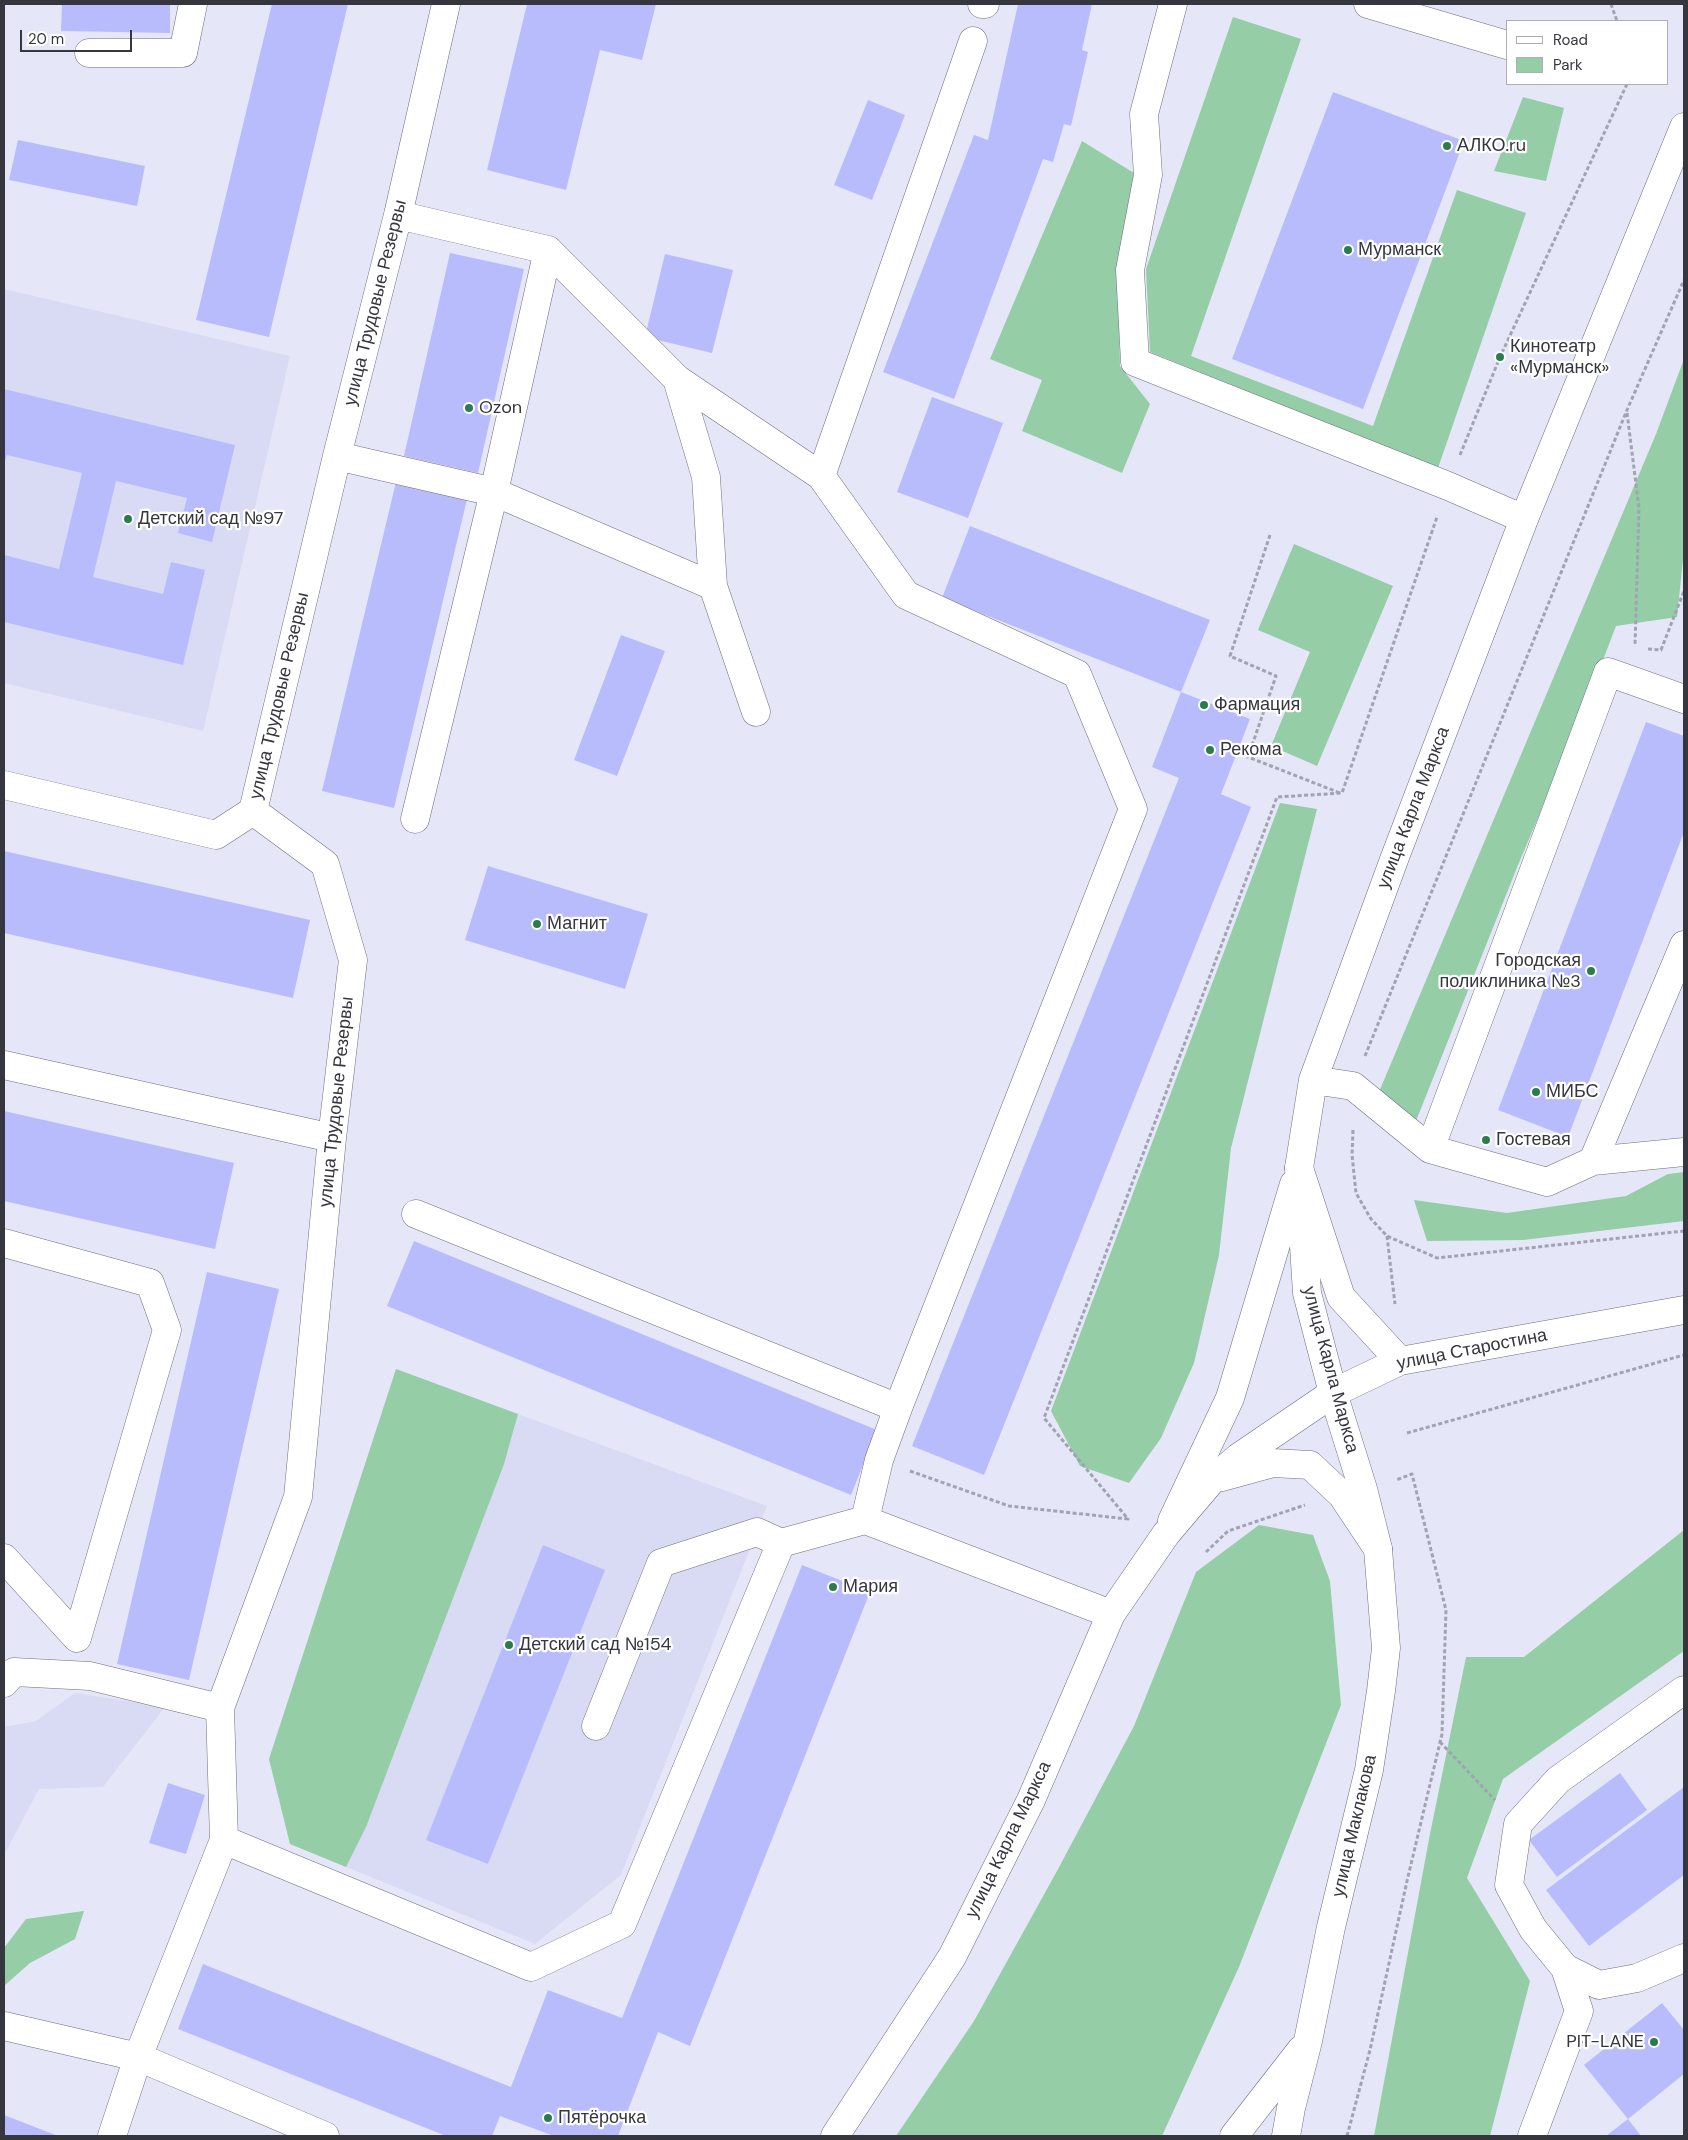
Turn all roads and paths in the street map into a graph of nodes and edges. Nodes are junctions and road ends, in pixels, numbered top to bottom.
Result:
1 (193, 4) edge
2 (446, 4) edge
3 (1174, 4) edge
4 (1368, 4) edge
5 (1610, 4) edge
6 (1617, 20) edge
7 (973, 41) dead end
8 (1506, 45) edge
9 (89, 52) dead end
10 (1626, 85) edge
11 (1684, 127) edge
12 (398, 215) junction
13 (548, 250) junction
14 (1684, 280) edge
15 (677, 379) junction
16 (1627, 410) junction
17 (337, 456) junction
18 (821, 476) junction
19 (1448, 486) junction
20 (494, 492) junction
21 (1524, 519) junction
22 (1270, 535) dead end
23 (713, 586) junction
24 (1684, 591) edge
25 (1684, 699) edge
26 (756, 712) dead end
27 (4, 785) edge
28 (1342, 793) junction
29 (253, 811) junction
30 (415, 819) dead end
31 (1684, 945) edge
32 (4, 1065) edge
33 (1313, 1080) junction
34 (1353, 1086) junction
35 (332, 1138) junction
36 (1430, 1149) junction
37 (1684, 1152) edge
38 (1593, 1161) junction
39 (1299, 1168) junction
40 (416, 1214) dead end
41 (1684, 1231) edge
42 (1387, 1236) junction
43 (4, 1243) edge
44 (1395, 1305) dead end
45 (1684, 1310) edge
46 (1684, 1355) edge
47 (1400, 1361) junction
48 (1332, 1393) junction
49 (898, 1408) junction
50 (1407, 1432) dead end
51 (879, 1460) junction
52 (1211, 1481) junction
53 (1395, 1481) dead end
54 (1308, 1504) dead end
55 (1370, 1513) joint
56 (865, 1520) junction
57 (1166, 1534) junction
58 (782, 1543) junction
59 (1378, 1549) junction
60 (1206, 1552) dead end
61 (4, 1558) edge
62 (1110, 1614) junction
63 (77, 1638) junction
64 (90, 1676) junction
65 (4, 1683) edge
66 (1684, 1690) edge
67 (220, 1708) junction
68 (596, 1726) dead end
69 (1440, 1742) junction
70 (1518, 1824) junction
71 (224, 1840) junction
72 (1684, 1958) edge
73 (1565, 1968) junction
74 (4, 2026) edge
75 (1308, 2041) junction
76 (138, 2057) junction
77 (112, 2136) edge
78 (325, 2136) edge
79 (835, 2136) edge
80 (1234, 2136) edge
81 (1286, 2136) edge
82 (1347, 2136) edge
83 (1532, 2136) edge

1 - 9 street
2 - 12 street, улица Трудовые Резервы
3 - 19 street
4 - 8 street
5 - 6 path
7 - 18 street
10 - 19 path
11 - 21 street, улица Карла Маркса
12 - 13 street
12 - 17 street, улица Трудовые Резервы
13 - 15 street
13 - 20 street
14 - 16 path
15 - 18 street
15 - 23 street
16 - 24 path
16 - 34 path
17 - 20 street
17 - 29 street, улица Трудовые Резервы
18 - 49 street
19 - 21 street
19 - 28 path
20 - 23 street
20 - 30 street
21 - 33 street, улица Карла Маркса
22 - 28 path
23 - 26 street
25 - 36 street
27 - 29 street
28 - 51 path
29 - 35 street, улица Трудовые Резервы
31 - 38 street
32 - 35 street
33 - 34 street
33 - 39 street, улица Карла Маркса
34 - 36 street
34 - 42 path
35 - 67 street, улица Трудовые Резервы
36 - 38 street
37 - 38 street
39 - 47 street
39 - 48 street, улица Карла Маркса
39 - 57 street
40 - 49 street
41 - 42 path
42 - 44 path
43 - 63 street
45 - 47 street, улица Старостина
46 - 50 path
47 - 48 street, улица Старостина
48 - 52 street, улица Старостина
48 - 55 street, улица Карла Маркса
49 - 51 street
51 - 56 street
52 - 57 street, улица Старостина
52 - 59 street
53 - 69 path
54 - 60 path
55 - 59 street, улица Маклакова
56 - 58 street
56 - 62 street
57 - 62 street, улица Карла Маркса
58 - 68 street
58 - 71 street
59 - 75 street, улица Маклакова
61 - 63 street
62 - 79 street, улица Карла Маркса
63 - 64 street
64 - 65 street
64 - 67 street
66 - 70 street
67 - 71 street
69 - 70 path
69 - 82 path
70 - 73 street
71 - 76 street
72 - 73 street
73 - 83 street
74 - 76 street
75 - 80 street
75 - 81 street, улица Маклакова
76 - 77 street
76 - 78 street

